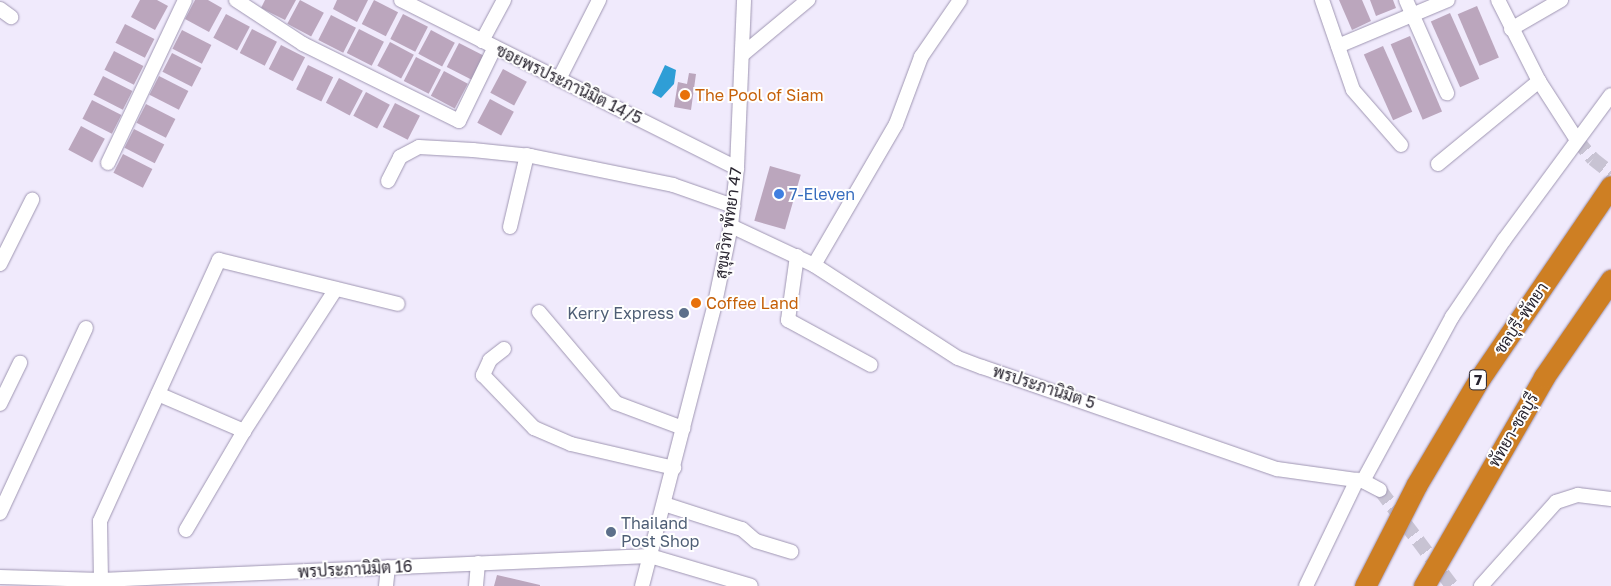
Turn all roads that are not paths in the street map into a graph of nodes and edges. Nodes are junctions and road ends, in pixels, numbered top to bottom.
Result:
1 (184, 0) edge
2 (236, 0) edge
3 (402, 0) edge
4 (504, 0) edge
5 (599, 0) edge
6 (744, 0) edge
7 (808, 0) edge
8 (960, 0) edge
9 (1322, 0) edge
10 (1406, 0) edge
11 (1448, 0) edge
12 (1498, 0) edge
13 (1561, 0) edge
14 (1414, 17) junction
15 (1511, 29) junction
16 (482, 42) junction
17 (1338, 46) junction
18 (495, 47) junction
19 (743, 54) junction
20 (559, 79) junction
21 (1539, 80) junction
22 (1447, 93) dead end
23 (1611, 96) edge
24 (1577, 140) junction
25 (1401, 145) dead end
26 (526, 155) junction
27 (108, 163) dead end
28 (1438, 164) dead end
29 (737, 168) junction
30 (388, 181) dead end
31 (1611, 186) edge
32 (32, 200) dead end
33 (733, 206) junction
34 (731, 226) junction
35 (510, 227) dead end
36 (796, 256) junction
37 (0, 264) edge
38 (814, 265) junction
39 (1611, 280) edge
40 (336, 289) junction
41 (398, 304) dead end
42 (539, 312) dead end
43 (86, 328) dead end
44 (504, 349) dead end
45 (20, 362) dead end
46 (871, 365) dead end
47 (158, 394) junction
48 (0, 404) edge
49 (683, 428) junction
50 (244, 431) junction
51 (674, 468) junction
52 (1360, 480) junction
53 (1380, 490) tunnel mouth
54 (1611, 499) edge
55 (664, 504) junction
56 (0, 513) edge
57 (186, 530) dead end
58 (791, 552) dead end
59 (650, 556) junction
60 (478, 563) junction
61 (388, 567) junction
62 (0, 577) edge
63 (101, 580) junction
64 (386, 586) edge
65 (476, 586) edge
66 (642, 586) edge
67 (751, 586) edge
68 (1306, 586) edge
69 (1365, 586) edge
70 (1424, 586) edge
71 (1481, 586) edge

1 - 27 street
2 - 18 street
3 - 16 street, ซอยพรประภานิมิต 14/5
4 - 16 street
5 - 20 street
6 - 19 street, สุขุมวิท พัทยา 47
7 - 19 street
8 - 38 street
9 - 17 street
10 - 14 street
11 - 14 street
12 - 15 street
13 - 15 street
14 - 17 street
14 - 22 street
15 - 21 street
16 - 18 street, ซอยพรประภานิมิต 14/5
17 - 25 street
18 - 20 street, ซอยพรประภานิมิต 14/5
19 - 29 street, สุขุมวิท พัทยา 47
20 - 29 street, ซอยพรประภานิมิต 14/5
21 - 24 street
21 - 28 street
23 - 24 street
24 - 52 street
26 - 30 street
26 - 33 street
26 - 35 street
29 - 33 street, สุขุมวิท พัทยา 47
31 - 69 highway, ชลบุรี-พัทยา / 7
32 - 37 street
33 - 34 street, สุขุมวิท พัทยา 47
34 - 36 street, พรประภานิมิต 5
34 - 49 street, สุขุมวิท พัทยา 47
36 - 38 street, พรประภานิมิต 5
36 - 46 street
38 - 52 street, พรประภานิมิต 5
39 - 70 highway, พัทยา-ชลบุรี
40 - 41 street
40 - 47 street
40 - 50 street
42 - 49 street
43 - 56 street
44 - 51 street
45 - 48 street
47 - 50 street
47 - 63 street
49 - 51 street, สุขุมวิท พัทยา 47
50 - 57 street
51 - 55 street, สุขุมวิท พัทยา 47
52 - 53 street, พรประภานิมิต 5
52 - 68 street
54 - 71 street
55 - 58 street
55 - 59 street, สุขุมวิท พัทยา 47
59 - 60 street, พรประภานิมิต 16
59 - 66 street, สุขุมวิท พัทยา 47
59 - 67 street, พรประภานิมิต 16
60 - 61 street, พรประภานิมิต 16
60 - 65 street
61 - 63 street, พรประภานิมิต 16
61 - 64 street
62 - 63 street, พรประภานิมิต 16

